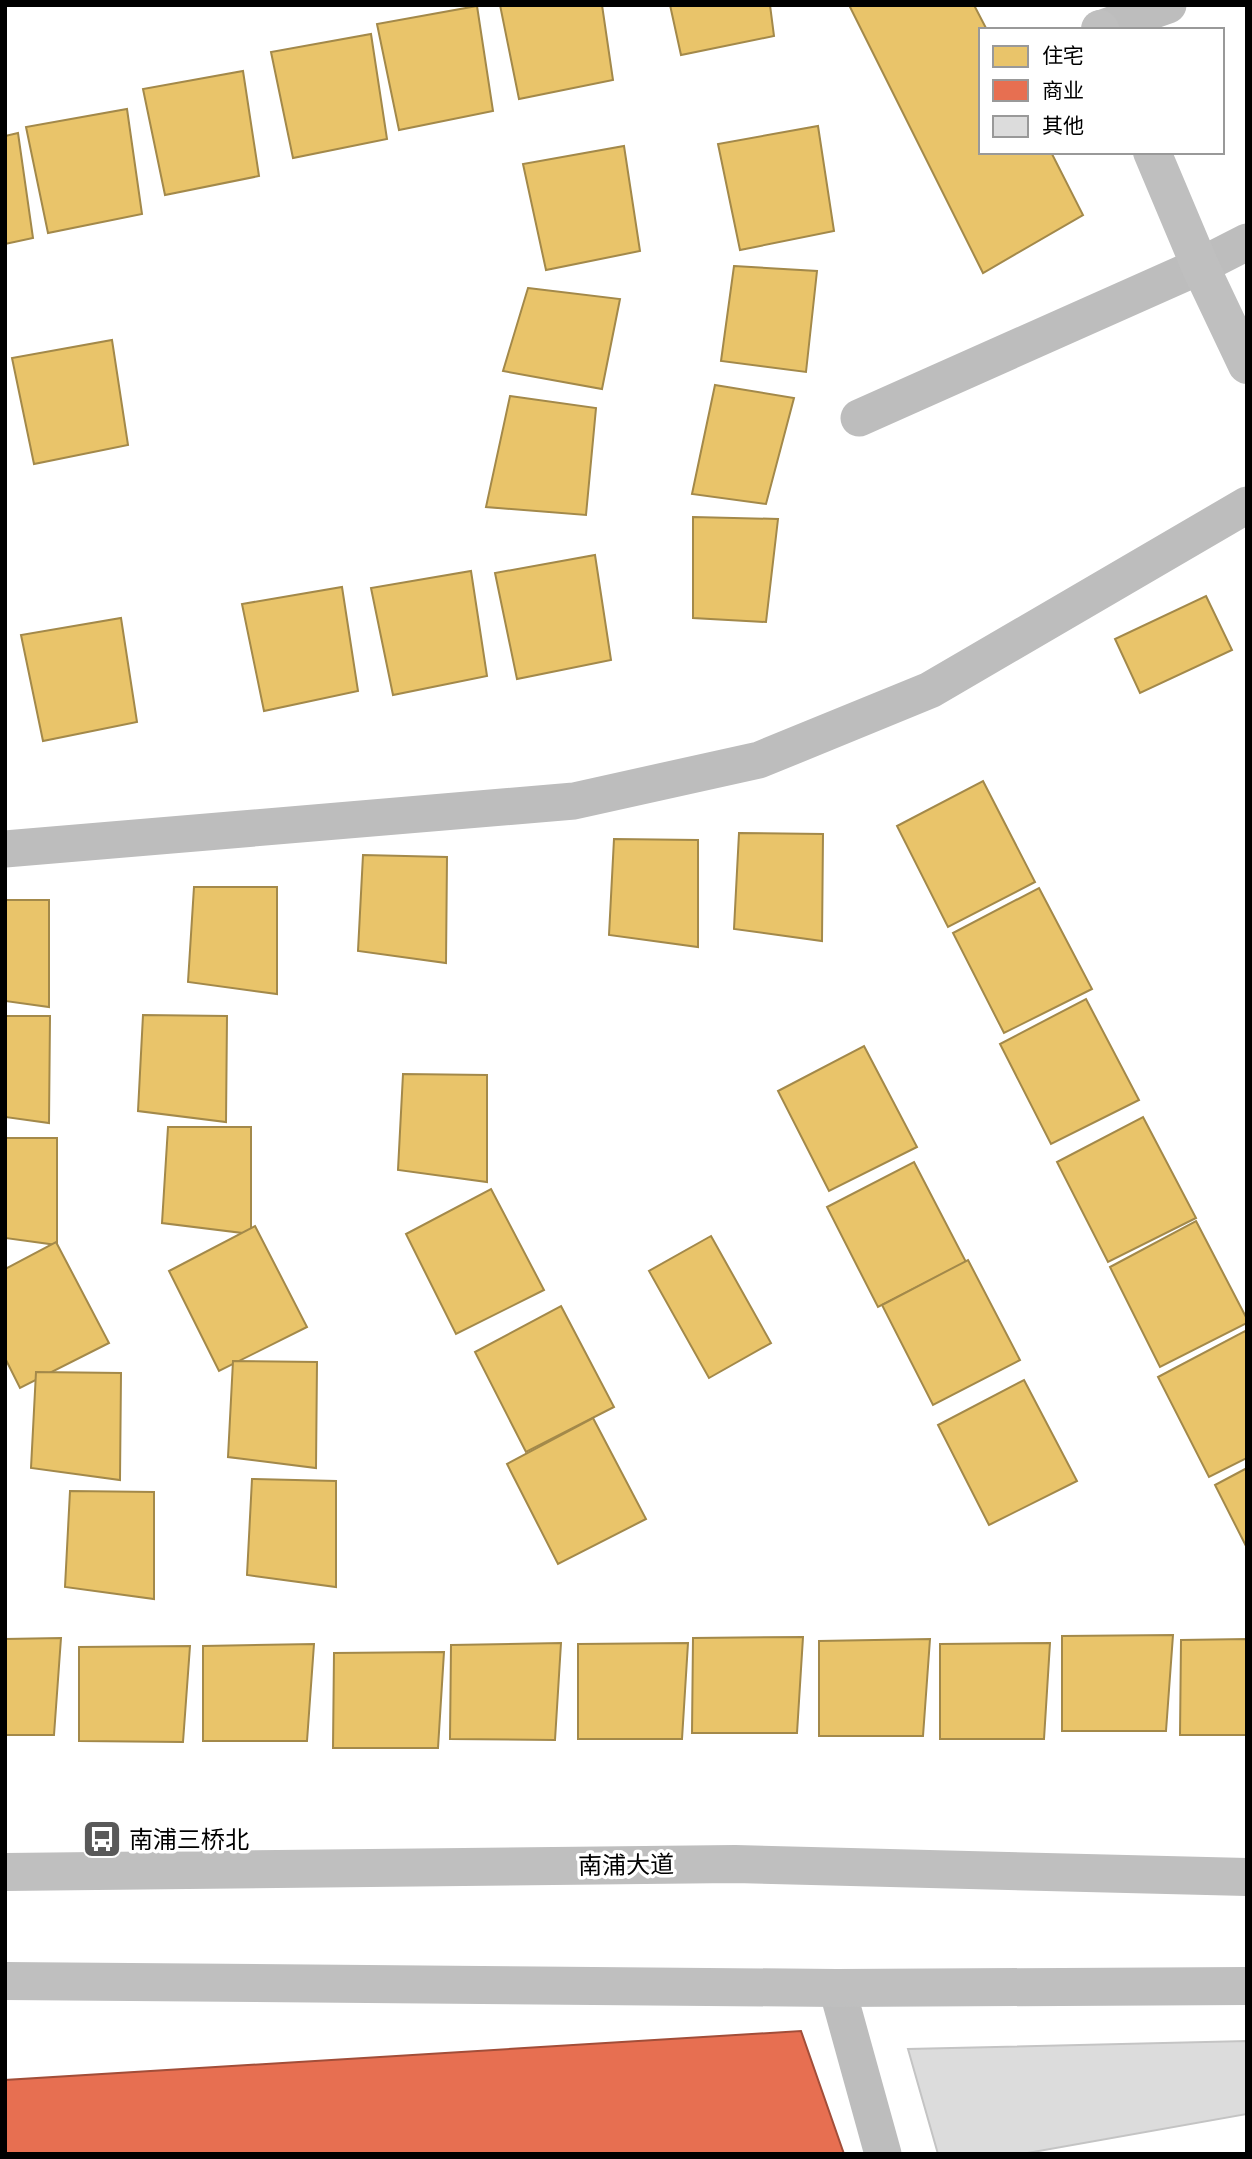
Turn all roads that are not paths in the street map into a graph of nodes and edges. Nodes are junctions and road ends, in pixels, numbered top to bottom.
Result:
1 (1168, 5) edge
2 (1105, 28) edge
3 (1153, 154) edge
4 (1247, 242) edge
5 (1200, 266) junction
6 (1247, 365) edge
7 (859, 418) dead end
8 (1247, 505) edge
9 (5, 849) edge
10 (5, 1872) edge
11 (1247, 1877) edge
12 (5, 1981) edge
13 (1247, 1986) edge
14 (837, 1988) junction
15 (883, 2154) edge

1 - 2 street
3 - 5 main road
4 - 5 street
5 - 6 main road
5 - 7 street
8 - 9 street
10 - 11 main road, 南浦大道
12 - 14 main road
13 - 14 main road
14 - 15 street

